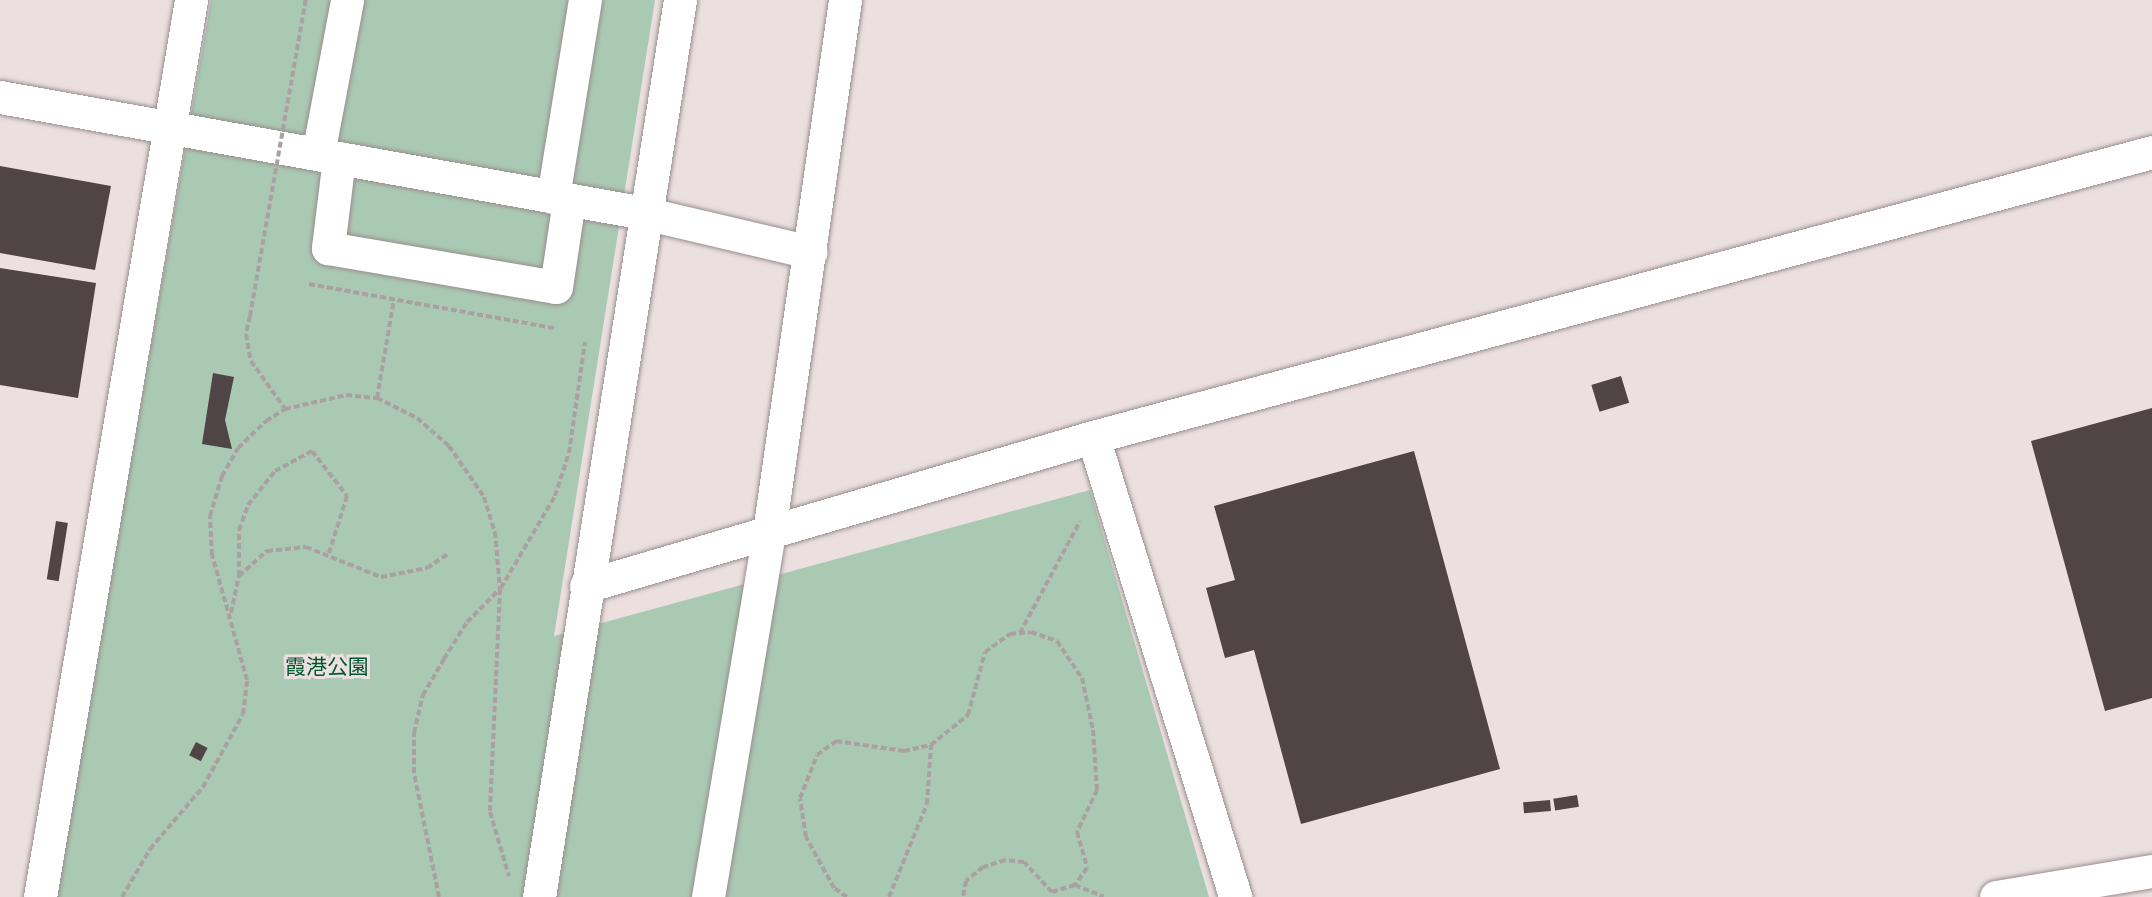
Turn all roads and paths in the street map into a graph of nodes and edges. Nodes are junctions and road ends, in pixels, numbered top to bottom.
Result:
1 (190, 0) edge
2 (306, 0) edge
3 (347, 0) edge
4 (585, 0) edge
5 (680, 0) edge
6 (845, 0) edge
7 (0, 97) edge
8 (169, 127) junction
9 (2152, 152) edge
10 (328, 156) junction
11 (561, 198) junction
12 (644, 213) junction
13 (810, 252) junction
14 (309, 284) dead end
15 (394, 300) junction
16 (554, 328) dead end
17 (585, 342) dead end
18 (377, 398) junction
19 (285, 409) junction
20 (1093, 437) junction
21 (1080, 520) dead end
22 (769, 532) junction
23 (328, 553) junction
24 (448, 554) dead end
25 (239, 576) junction
26 (586, 586) junction
27 (500, 589) junction
28 (231, 614) junction
29 (1020, 633) junction
30 (931, 745) junction
31 (2152, 871) edge
32 (1075, 885) junction
33 (525, 889) edge
34 (40, 897) edge
35 (122, 897) edge
36 (439, 897) edge
37 (708, 897) edge
38 (847, 897) edge
39 (889, 897) edge
40 (963, 897) edge
41 (1104, 897) edge
42 (1234, 897) edge
43 (1996, 897) edge

1 - 8 street
2 - 19 path, bridge
3 - 10 street
4 - 11 street
5 - 12 street
6 - 13 street
7 - 8 street
8 - 10 street
8 - 34 street
9 - 20 street
10 - 11 street
10 - 11 street
11 - 12 street
12 - 13 street
12 - 26 street
13 - 22 street
14 - 15 path
15 - 16 path
15 - 18 path
17 - 27 path
18 - 19 path
18 - 27 path
19 - 28 path
20 - 22 street
20 - 42 street
21 - 29 path
22 - 26 street
22 - 37 street
23 - 24 path
23 - 25 path
23 - 25 path
25 - 28 path
26 - 33 street
27 - 33 path
27 - 36 path
28 - 35 path
29 - 30 path
29 - 32 path
30 - 38 path
30 - 39 path
31 - 43 street
32 - 40 path
32 - 41 path

